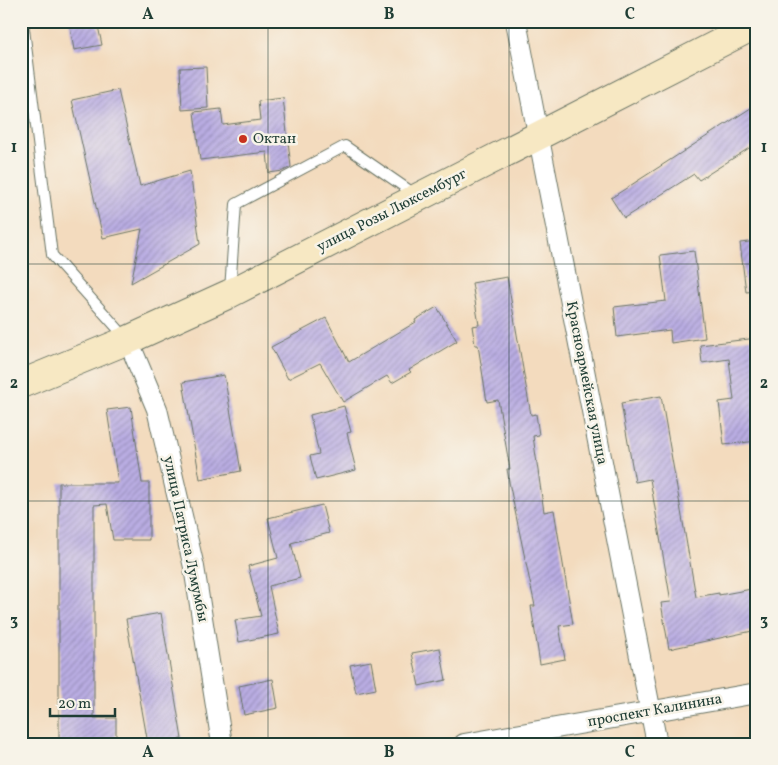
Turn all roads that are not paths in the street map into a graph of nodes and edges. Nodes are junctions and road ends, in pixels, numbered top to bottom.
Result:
1 (23, 21) edge
2 (516, 21) edge
3 (757, 24) edge
4 (537, 136) junction
5 (418, 198) junction
6 (229, 294) junction
7 (128, 340) junction
8 (21, 384) edge
9 (757, 693) edge
10 (651, 712) junction
11 (222, 744) edge
12 (464, 744) edge
13 (657, 744) edge

1 - 7 lane
2 - 4 street, Красноармейская улица
3 - 4 main road, улица Розы Люксембург
4 - 5 main road, улица Розы Люксембург
4 - 10 street, Красноармейская улица
5 - 6 main road, улица Розы Люксембург
5 - 6 lane
6 - 7 main road, улица Розы Люксембург
7 - 8 main road, улица Розы Люксембург
7 - 11 street, улица Патриса Лумумбы
9 - 10 street, проспект Калинина
10 - 12 street, проспект Калинина
10 - 13 street, Красноармейская улица

